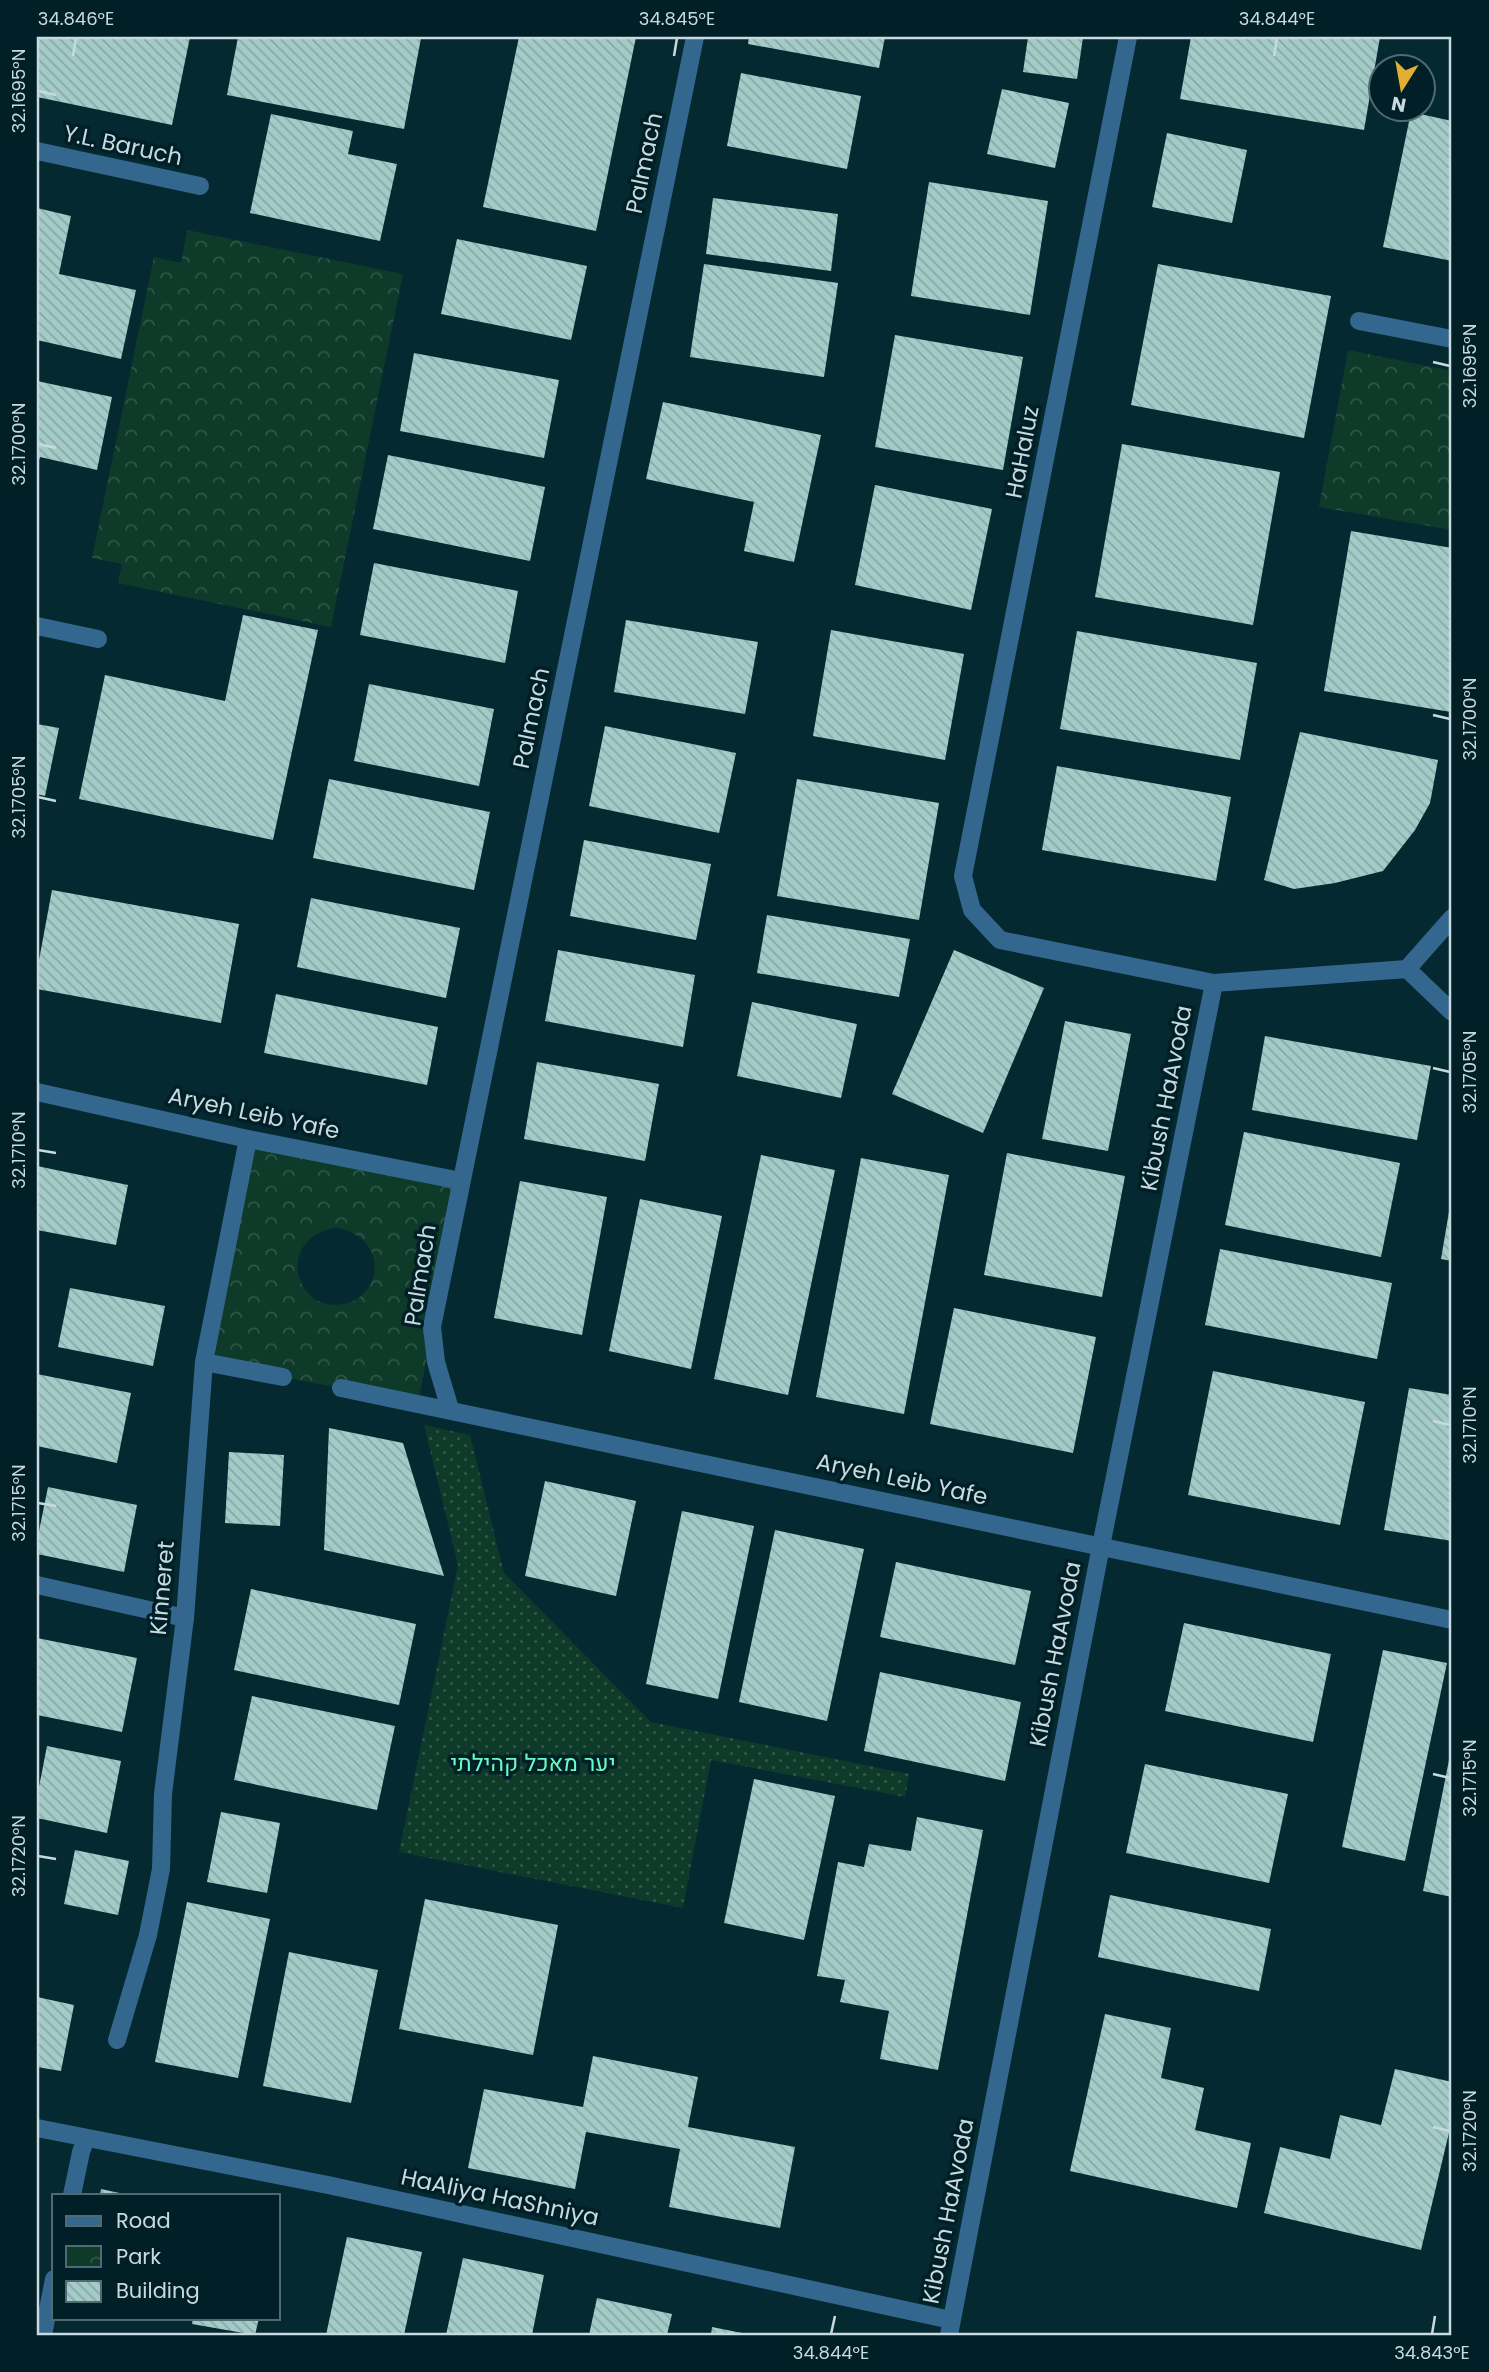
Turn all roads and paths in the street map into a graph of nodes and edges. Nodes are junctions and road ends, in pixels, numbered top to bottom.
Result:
1 (695, 37) edge
2 (1128, 37) edge
3 (37, 151) edge
4 (200, 186) dead end
5 (1359, 321) dead end
6 (1452, 339) edge
7 (37, 626) edge
8 (98, 639) dead end
9 (1452, 918) edge
10 (1408, 969) junction
11 (1214, 983) junction
12 (1452, 1012) edge
13 (37, 1092) edge
14 (247, 1139) junction
15 (461, 1181) junction
16 (204, 1362) junction
17 (283, 1377) dead end
18 (341, 1388) dead end
19 (450, 1409) junction
20 (1101, 1546) junction
21 (37, 1586) edge
22 (186, 1618) junction
23 (1452, 1620) edge
24 (117, 2040) dead end
25 (37, 2128) edge
26 (86, 2138) junction
27 (72, 2194) edge
28 (52, 2289) edge
29 (950, 2328) edge
30 (43, 2335) edge

1 - 15 street, Palmach
2 - 11 street, HaHaluz
3 - 4 street, Y.L. Baruch
5 - 6 street
7 - 8 street
9 - 10 street
10 - 11 street
10 - 12 street
11 - 20 street, Kibush HaAvoda
13 - 14 street, Aryeh Leib Yafe
14 - 15 street, Aryeh Leib Yafe
14 - 16 street, Kinneret
15 - 19 street, Palmach
16 - 17 street
16 - 22 street, Kinneret
18 - 19 street, Aryeh Leib Yafe
19 - 20 street, Aryeh Leib Yafe
20 - 23 street, Aryeh Leib Yafe
20 - 29 street, Kibush HaAvoda
21 - 22 street
22 - 24 street, Kinneret
25 - 26 street, HaAliya HaShniya
26 - 27 street
26 - 29 street, HaAliya HaShniya
28 - 30 street

